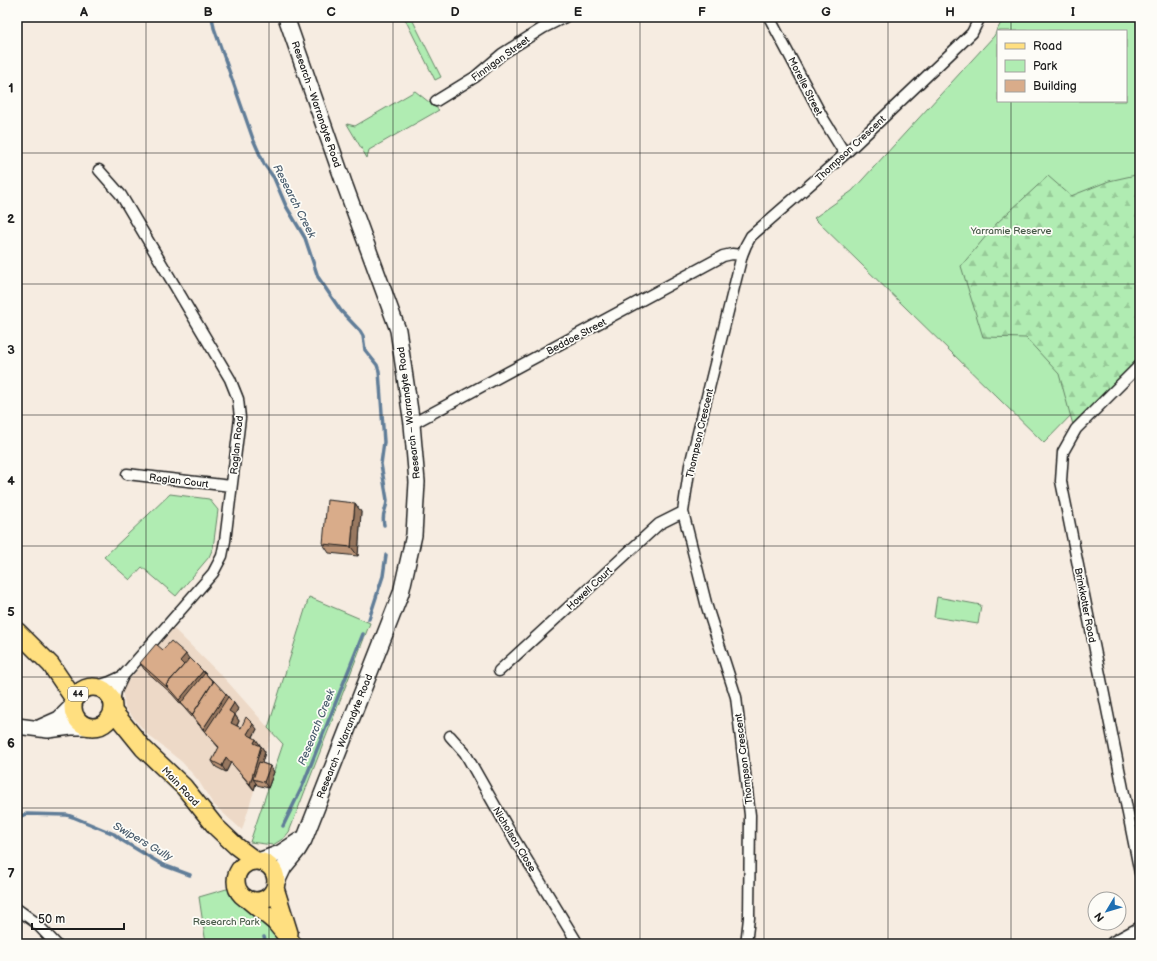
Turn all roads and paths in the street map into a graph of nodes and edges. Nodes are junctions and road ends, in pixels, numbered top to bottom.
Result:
1 (286, 17) edge
2 (565, 17) edge
3 (769, 17) edge
4 (980, 17) edge
5 (436, 101) dead end
6 (845, 154) junction
7 (99, 170) dead end
8 (742, 255) junction
9 (1140, 365) edge
10 (412, 424) junction
11 (127, 474) dead end
12 (231, 486) junction
13 (683, 512) junction
14 (17, 631) edge
15 (51, 665) junction
16 (499, 671) dead end
17 (123, 676) junction
18 (91, 687) junction
19 (74, 702) junction
20 (113, 710) junction
21 (17, 726) edge
22 (91, 728) junction
23 (34, 729) junction
24 (450, 736) dead end
25 (143, 748) junction
26 (216, 827) junction
27 (306, 833) junction
28 (257, 861) junction
29 (1140, 873) edge
30 (236, 880) junction
31 (276, 886) junction
32 (246, 898) junction
33 (17, 909) edge
34 (1140, 930) edge
35 (292, 943) edge
36 (56, 944) edge
37 (578, 944) edge
38 (746, 944) edge
39 (1114, 944) edge

1 - 10 main road, Research – Warrandyte Road
2 - 5 street, Finnigan Street
3 - 6 street, Morelle Street
4 - 6 street, Thompson Crescent
6 - 8 street, Thompson Crescent
7 - 12 street, Raglan Road
8 - 10 street, Beddoe Street
8 - 13 street, Thompson Crescent
9 - 29 street, Brinkkotter Road
10 - 27 main road, Research – Warrandyte Road
11 - 12 street, Raglan Court
12 - 17 street, Raglan Road
13 - 16 street, Howell Court
13 - 38 street, Thompson Crescent
14 - 15 main road
15 - 18 main road
15 - 19 main road
17 - 18 street, Raglan Road
17 - 20 street, Raglan Road
18 - 19 main road, 44
18 - 20 main road, 44
19 - 22 main road, 44
19 - 23 main road
20 - 22 main road
20 - 25 main road, Main Road
21 - 23 main road
22 - 23 main road
22 - 25 main road, Main Road
24 - 37 street, Nicholson Close
25 - 26 main road, Main Road
26 - 28 main road, Main Road
26 - 30 main road, Main Road
27 - 28 main road, Research – Warrandyte Road
27 - 31 main road, Research – Warrandyte Road
28 - 30 main road
28 - 31 main road, Main Road
30 - 32 main road, Main Road
31 - 32 main road
31 - 35 main road, Main Road
32 - 35 main road, Main Road
33 - 36 street
34 - 39 main road

